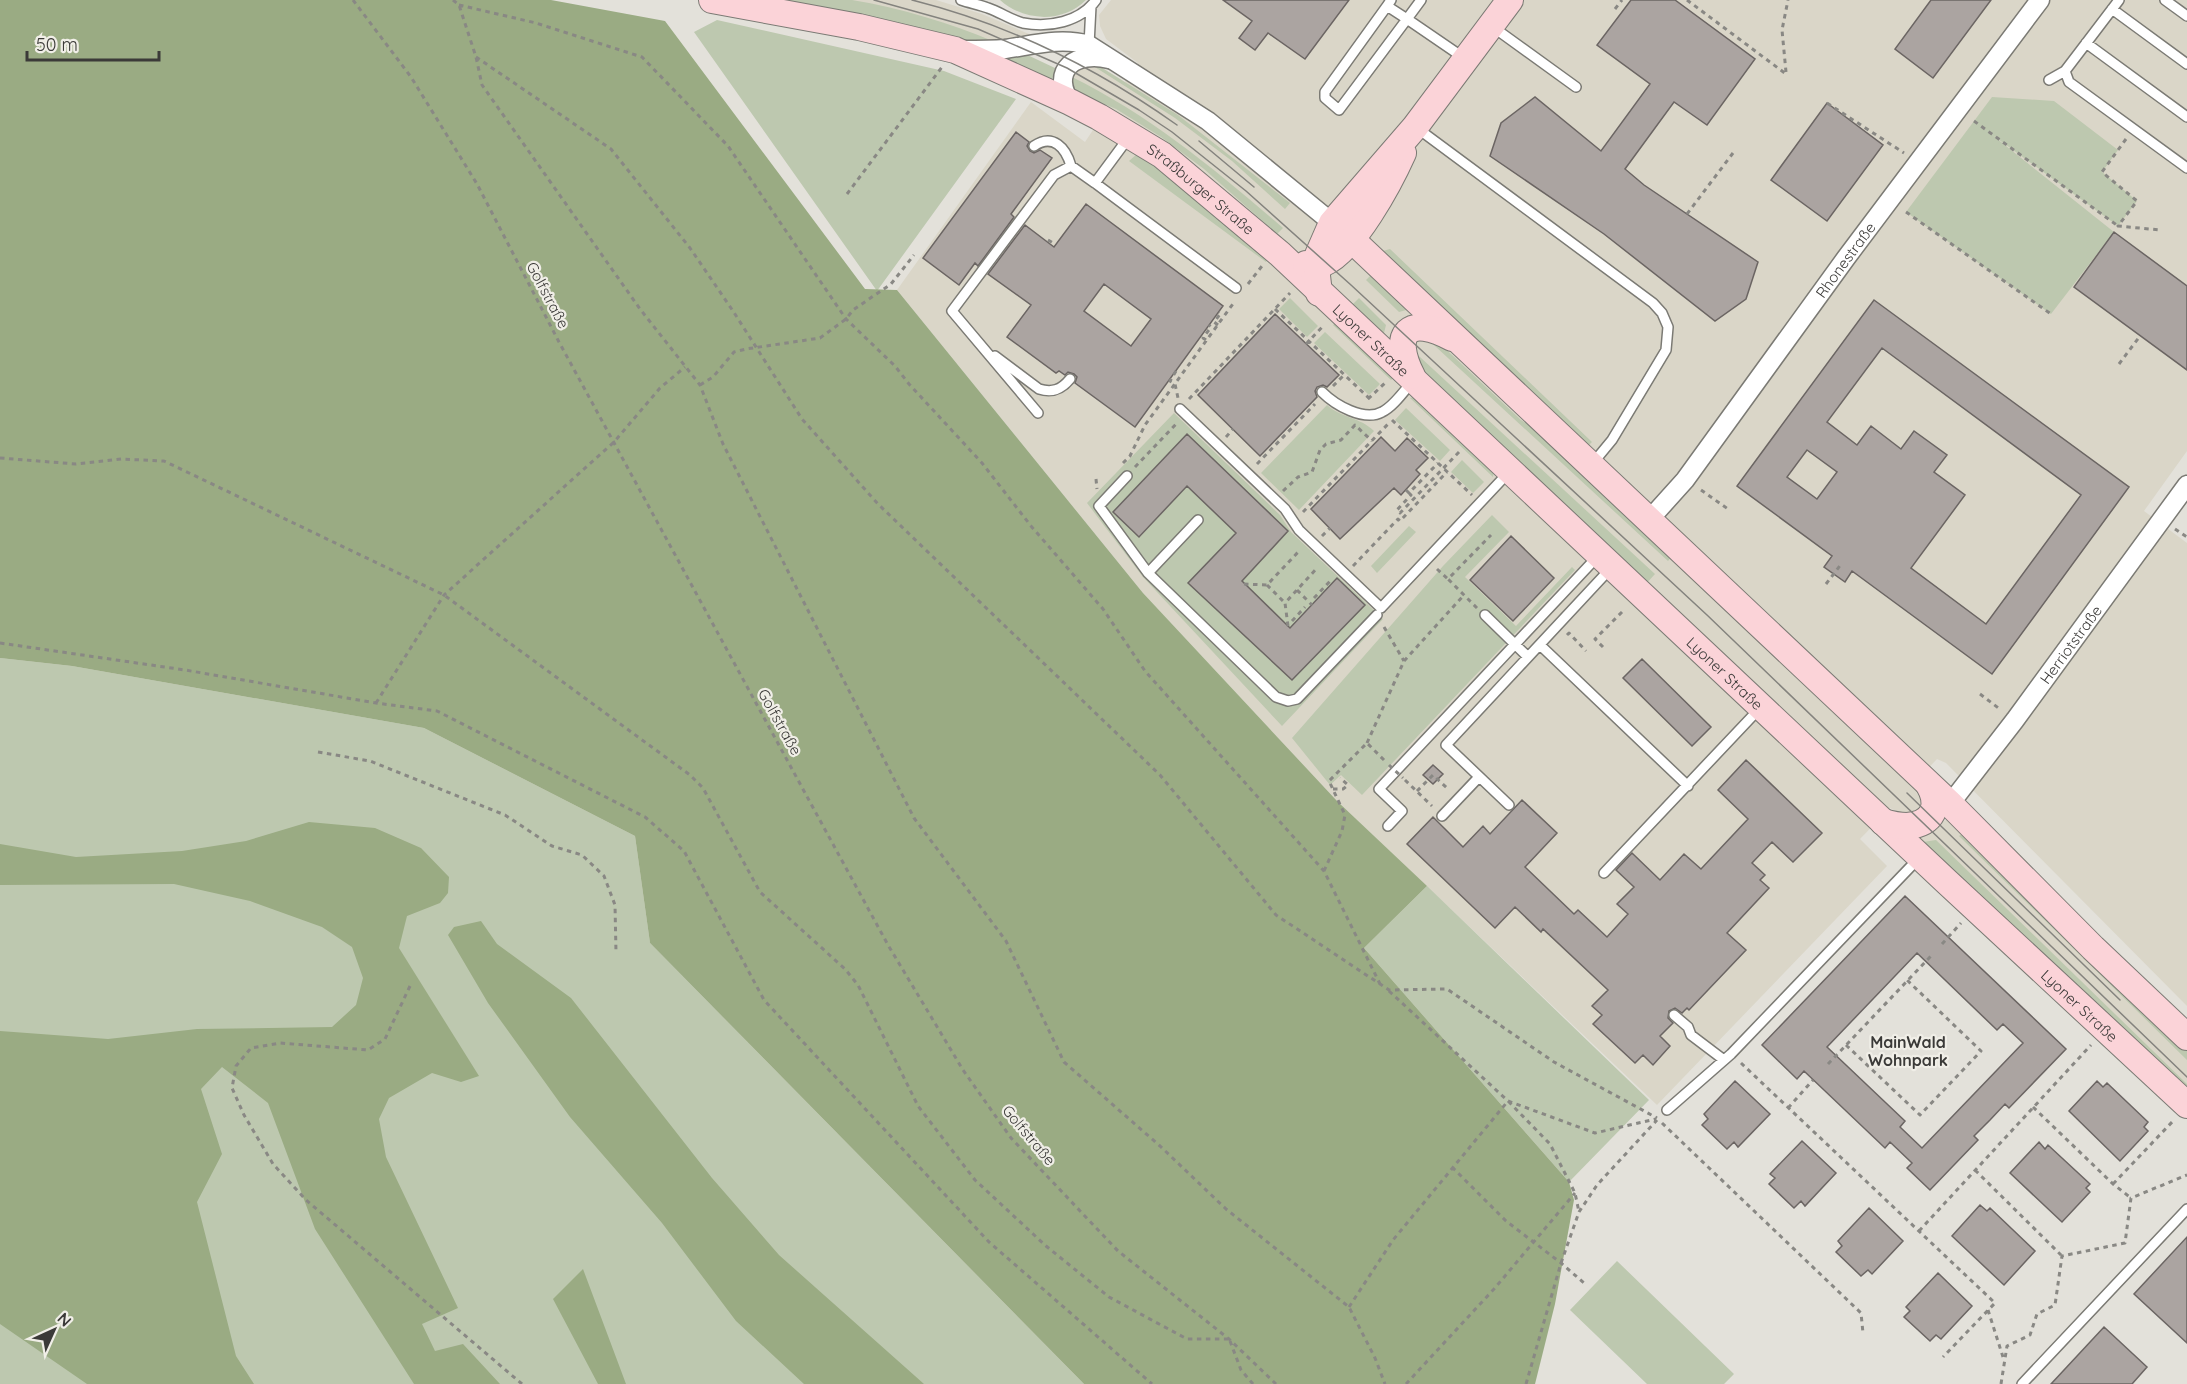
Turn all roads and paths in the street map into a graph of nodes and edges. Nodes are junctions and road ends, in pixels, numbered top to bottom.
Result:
1 (353, 0) edge
2 (453, 0) edge
3 (712, 0) edge
4 (961, 0) edge
5 (1421, 0) edge
6 (1510, 0) edge
7 (1622, 0) edge
8 (1687, 0) edge
9 (1788, 0) edge
10 (2040, 0) edge
11 (2119, 0) edge
12 (2165, 0) edge
13 (1094, 3) edge
14 (1389, 3) edge
15 (459, 5) junction
16 (1614, 9) dead end
17 (2112, 9) junction
18 (2187, 16) edge
19 (1407, 19) junction
20 (1491, 25) junction
21 (2086, 43) junction
22 (1089, 45) junction
23 (951, 56) junction
24 (476, 57) junction
25 (1466, 59) junction
26 (1116, 61) junction
27 (2187, 64) edge
28 (2065, 71) junction
29 (2049, 80) dead end
30 (1576, 87) dead end
31 (1070, 102) junction
32 (1827, 104) dead end
33 (2187, 117) edge
34 (1974, 121) dead end
35 (1415, 127) junction
36 (2134, 129) junction
37 (1131, 135) junction
38 (1034, 146) dead end
39 (1733, 153) dead end
40 (1906, 154) dead end
41 (1071, 166) junction
42 (2187, 168) edge
43 (1095, 183) junction
44 (847, 194) dead end
45 (1906, 213) dead end
46 (1687, 214) dead end
47 (2118, 226) junction
48 (2160, 230) dead end
49 (1342, 231) junction
50 (1048, 240) dead end
51 (1052, 245) dead end
52 (914, 255) dead end
53 (1271, 260) junction
54 (1317, 264) junction
55 (1239, 290) joint
56 (1291, 292) dead end
57 (1320, 293) junction
58 (1236, 301) dead end
59 (1275, 309) junction
60 (1219, 312) dead end
61 (2051, 314) dead end
62 (846, 319) junction
63 (1285, 319) dead end
64 (1325, 324) dead end
65 (1209, 325) dead end
66 (1218, 325) junction
67 (2140, 336) dead end
68 (1207, 340) junction
69 (1306, 344) dead end
70 (756, 348) junction
71 (985, 350) junction
72 (1472, 351) junction
73 (2119, 364) dead end
74 (686, 366) junction
75 (1176, 371) dead end
76 (1344, 375) dead end
77 (1070, 379) dead end
78 (1414, 380) junction
79 (1386, 382) dead end
80 (1174, 384) junction
81 (700, 385) junction
82 (1333, 386) junction
83 (1338, 390) dead end
84 (1323, 393) junction
85 (1192, 396) dead end
86 (1363, 400) dead end
87 (1183, 412) joint
88 (1038, 413) dead end
89 (1392, 420) dead end
90 (1372, 441) junction
91 (614, 442) junction
92 (1460, 451) dead end
93 (0, 458) edge
94 (1438, 463) dead end
95 (1122, 464) dead end
96 (1591, 465) junction
97 (1510, 470) junction
98 (1447, 472) dead end
99 (1248, 474) junction
100 (1127, 476) joint
101 (1106, 482) dead end
102 (2187, 485) edge
103 (1097, 490) dead end
104 (1701, 490) dead end
105 (1275, 499) junction
106 (2181, 504) edge
107 (1728, 509) dead end
108 (1198, 520) dead end
109 (1649, 520) junction
110 (1294, 522) junction
111 (1330, 528) dead end
112 (1324, 534) dead end
113 (1491, 535) dead end
114 (1310, 540) junction
115 (1328, 557) junction
116 (1606, 560) junction
117 (1842, 563) dead end
118 (1439, 570) dead end
119 (1148, 573) junction
120 (1346, 574) junction
121 (1332, 579) dead end
122 (1448, 579) junction
123 (1244, 584) dead end
124 (1826, 584) dead end
125 (1267, 585) junction
126 (1297, 590) junction
127 (444, 595) junction
128 (1464, 595) junction
129 (1314, 598) dead end
130 (1285, 603) junction
131 (1312, 605) dead end
132 (1305, 607) dead end
133 (1624, 609) dead end
134 (1377, 615) dead end
135 (1485, 615) joint
136 (1292, 621) dead end
137 (1288, 626) dead end
138 (1384, 631) dead end
139 (1563, 639) dead end
140 (0, 643) edge
141 (1515, 644) junction
142 (1539, 645) junction
143 (1603, 648) dead end
144 (1586, 651) dead end
145 (1528, 657) junction
146 (1404, 661) junction
147 (1980, 694) dead end
148 (376, 703) junction
149 (1761, 707) junction
150 (2001, 710) dead end
151 (1367, 743) junction
152 (318, 752) dead end
153 (1384, 760) dead end
154 (1389, 765) dead end
155 (1479, 777) junction
156 (1340, 778) dead end
157 (1403, 778) dead end
158 (1408, 783) dead end
159 (1929, 785) junction
160 (1688, 786) junction
161 (1333, 789) junction
162 (1417, 791) junction
163 (1458, 799) junction
164 (1950, 804) junction
165 (1509, 806) dead end
166 (1442, 816) joint
167 (1883, 822) junction
168 (1388, 826) dead end
169 (1920, 857) junction
170 (1324, 871) junction
171 (1604, 873) dead end
172 (1961, 923) dead end
173 (1942, 944) dead end
174 (616, 953) dead end
175 (1931, 956) dead end
176 (1907, 980) junction
177 (1380, 985) junction
178 (410, 986) dead end
179 (1389, 990) junction
180 (1674, 1015) dead end
181 (2187, 1037) edge
182 (2094, 1041) dead end
183 (1846, 1045) junction
184 (1727, 1057) junction
185 (1828, 1064) dead end
186 (1813, 1080) dead end
187 (1508, 1101) junction
188 (2033, 1107) junction
189 (1788, 1108) junction
190 (1667, 1110) joint
191 (2181, 1112) edge
192 (1658, 1119) junction
193 (1452, 1167) junction
194 (1975, 1170) junction
195 (2187, 1175) edge
196 (2113, 1184) junction
197 (1575, 1192) junction
198 (2131, 1198) junction
199 (2187, 1209) edge
200 (1579, 1212) junction
201 (1919, 1231) junction
202 (1535, 1243) junction
203 (2062, 1256) junction
204 (1561, 1263) junction
205 (1584, 1283) dead end
206 (1349, 1307) junction
207 (1988, 1310) junction
208 (1863, 1333) dead end
209 (1230, 1339) junction
210 (1943, 1357) dead end
211 (2004, 1358) junction
212 (522, 1384) edge
213 (1152, 1384) edge
214 (1253, 1384) edge
215 (1276, 1384) edge
216 (1385, 1384) edge
217 (1406, 1384) edge
218 (1526, 1384) edge
219 (2001, 1384) edge
220 (2022, 1384) edge

1 - 91 path, Golfstraße
2 - 15 path
3 - 23 main road, Straßburger Straße
4 - 13 lane
5 - 19 lane
6 - 20 main road, Lyoner Straße
7 - 16 path
8 - 9 path
10 - 109 street, Rhonestraße
11 - 17 lane
12 - 18 lane
13 - 22 lane
14 - 19 lane
14 - 19 lane
15 - 24 path
15 - 62 path
17 - 21 lane
17 - 27 lane
19 - 25 lane
20 - 25 main road, Lyoner Straße
20 - 30 lane
21 - 28 lane
21 - 33 lane
22 - 23 street, Straßburger Straße
22 - 26 street, Straßburger Straße
23 - 31 main road, Straßburger Straße
23 - 44 path
24 - 70 path
24 - 74 path
25 - 35 main road, Lyoner Straße
26 - 31 street, Straßburger Straße
26 - 49 street, Straßburger Straße
28 - 29 lane
28 - 36 lane
31 - 37 main road, Straßburger Straße
32 - 40 path
34 - 47 path
35 - 49 main road, Lyoner Straße
35 - 96 lane
36 - 42 lane
36 - 47 path
37 - 43 lane
37 - 53 main road, Straßburger Straße
38 - 41 lane
39 - 46 path
41 - 43 lane
41 - 71 lane
43 - 55 lane
45 - 61 path
47 - 48 path
49 - 54 main road, Lyoner Straße
49 - 72 main road
50 - 51 path
52 - 62 path
53 - 54 main road
53 - 55 path
53 - 57 main road, Straßburger Straße
54 - 57 main road, Lyoner Straße
56 - 59 path
57 - 78 main road, Lyoner Straße
58 - 66 path
59 - 63 path
59 - 85 path
60 - 66 path
62 - 70 path
62 - 170 path
64 - 69 path
65 - 68 path
66 - 68 path
67 - 73 path
68 - 80 path
70 - 81 path
70 - 177 path
71 - 77 lane
71 - 88 lane
72 - 78 main road
72 - 96 main road
74 - 81 path
74 - 91 path
75 - 80 path
76 - 82 path
78 - 84 lane
78 - 97 main road, Lyoner Straße
79 - 86 path
80 - 95 path
81 - 206 path
82 - 83 path
82 - 84 path
84 - 99 path
87 - 99 lane
87 - 100 path
89 - 90 path
90 - 105 path
90 - 110 path
91 - 127 path
91 - 209 path, Golfstraße
92 - 94 path
93 - 127 path
96 - 109 main road
97 - 116 main road, Lyoner Straße
97 - 120 lane
98 - 120 path
99 - 105 lane
100 - 119 lane
101 - 103 path
102 - 106 street, Herriotstraße
104 - 107 path
105 - 110 lane
106 - 164 street, Herriotstraße
108 - 119 lane
109 - 159 main road
110 - 114 lane
111 - 112 path
113 - 122 path
114 - 115 lane
114 - 125 path
115 - 120 lane
115 - 126 path
116 - 141 lane
116 - 142 lane
116 - 149 main road, Lyoner Straße
117 - 124 path
118 - 122 path
119 - 134 lane
121 - 129 path
122 - 128 path
123 - 125 path
125 - 130 path
126 - 130 path
126 - 131 path
127 - 148 path
127 - 209 path
128 - 135 path
128 - 146 path
130 - 137 path
132 - 136 path
133 - 143 path
135 - 141 lane
138 - 146 path
139 - 144 path
140 - 148 path
141 - 145 lane
141 - 168 lane
142 - 145 lane
142 - 160 lane
145 - 155 lane
146 - 151 path
147 - 150 path
148 - 213 path
149 - 160 lane
149 - 167 main road, Lyoner Straße
151 - 153 path
151 - 161 path
152 - 174 path
154 - 157 path, bridge
155 - 163 lane
155 - 165 lane
156 - 161 path
158 - 162 path
159 - 164 main road
159 - 167 main road
160 - 171 lane
161 - 170 path
162 - 163 path
162 - 166 path
163 - 166 lane
164 - 181 main road
167 - 169 main road, Lyoner Straße
169 - 184 lane
169 - 191 main road, Lyoner Straße
170 - 177 path
172 - 173 path
175 - 176 path
176 - 183 path
176 - 183 path
177 - 179 path
178 - 212 path
179 - 187 path
179 - 192 path
180 - 184 lane
182 - 188 path
183 - 185 path
184 - 189 path
184 - 190 lane
186 - 189 path
187 - 192 path
187 - 193 path
187 - 197 path
188 - 194 path
188 - 196 path
189 - 201 path
190 - 192 path
191 - 196 path
192 - 200 path
192 - 208 path
193 - 202 path
193 - 206 path
194 - 201 path
194 - 203 path
195 - 198 path
196 - 198 path
197 - 200 path
197 - 202 path
198 - 203 path
199 - 220 lane
200 - 204 path
201 - 207 path
202 - 204 path
202 - 217 path
203 - 211 path
204 - 205 path
204 - 218 path
206 - 216 path
207 - 210 path
207 - 211 path
209 - 214 path
209 - 215 path, Golfstraße
211 - 219 path

